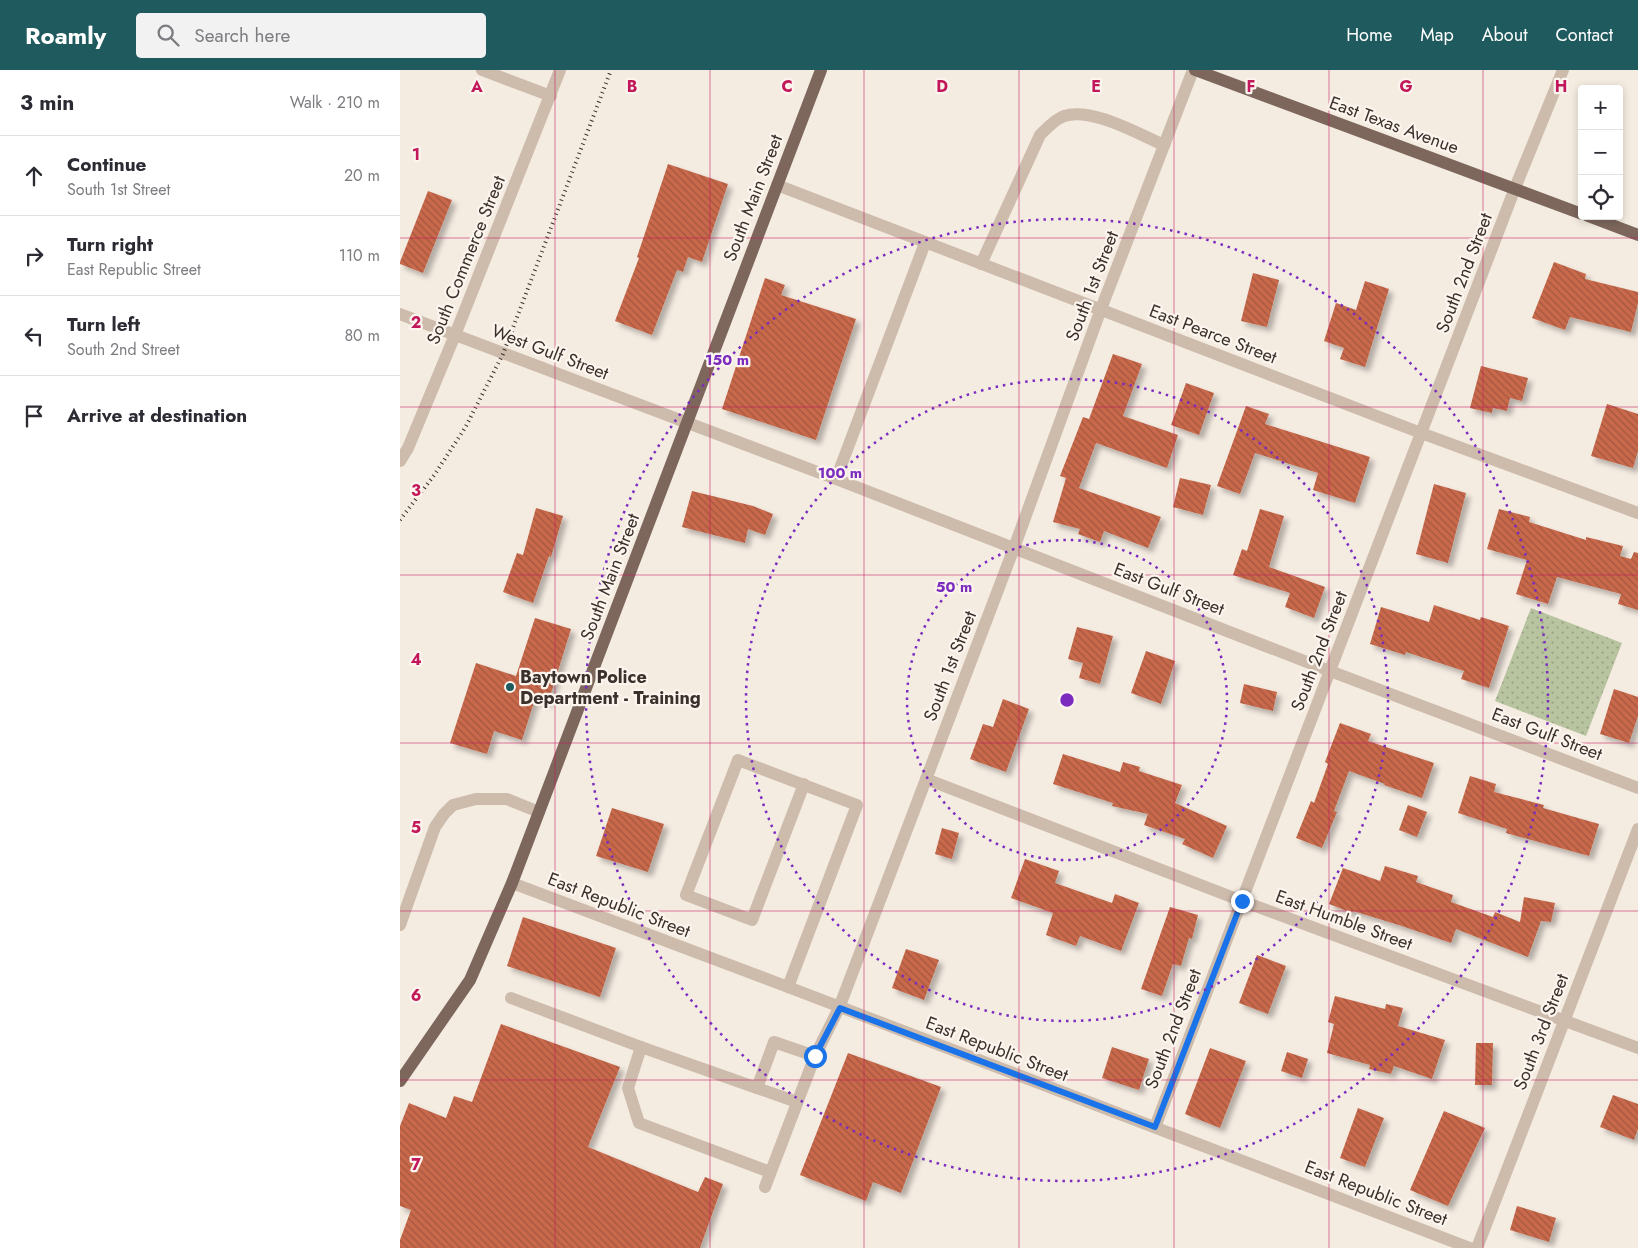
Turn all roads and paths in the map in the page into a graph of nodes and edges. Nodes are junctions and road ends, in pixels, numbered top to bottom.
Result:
1 (482, 70) edge
2 (560, 70) edge
3 (821, 70) edge
4 (1194, 70) edge
5 (1563, 70) edge
6 (551, 96) junction
7 (1164, 145) junction
8 (776, 186) junction
9 (1515, 188) junction
10 (1578, 212) edge
11 (1599, 220) edge
12 (1638, 235) edge
13 (925, 243) junction
14 (981, 264) junction
15 (1101, 310) junction
16 (400, 314) edge
17 (455, 335) junction
18 (688, 422) junction
19 (1422, 433) junction
20 (400, 461) edge
21 (836, 479) junction
22 (1638, 513) edge
23 (1014, 548) junction
24 (1330, 671) junction
25 (926, 779) junction
26 (804, 784) junction
27 (1638, 788) edge
28 (539, 812) junction
29 (1638, 829) edge
30 (512, 884) junction
31 (1242, 901) junction
32 (400, 925) edge
33 (788, 987) junction
34 (511, 998) dead end
35 (840, 1008) junction
36 (1565, 1020) junction
37 (641, 1047) junction
38 (1638, 1048) edge
39 (815, 1056) junction
40 (400, 1081) edge
41 (757, 1088) junction
42 (797, 1102) junction
43 (1155, 1127) junction
44 (770, 1172) junction
45 (765, 1187) dead end
46 (1470, 1248) edge
47 (1477, 1248) edge

1 - 6 street
2 - 6 street, South Commerce Street
3 - 8 main road, South Main Street
4 - 7 street, South 1st Street
4 - 9 main road, East Texas Avenue
5 - 9 street, South 2nd Street
6 - 17 street, South Commerce Street
7 - 14 street
7 - 15 street, South 1st Street
8 - 13 street, East Pearce Street
8 - 18 main road, South Main Street
9 - 10 main road, East Texas Avenue
9 - 19 street, South 2nd Street
11 - 12 main road
13 - 14 street, East Pearce Street
13 - 21 street
14 - 15 street, East Pearce Street
15 - 19 street, East Pearce Street
15 - 23 street, South 1st Street
16 - 17 street, West Gulf Street
17 - 18 street, West Gulf Street
17 - 20 street, South Commerce Street
18 - 21 street, East Gulf Street
18 - 28 main road, South Main Street
19 - 22 street, East Pearce Street
19 - 24 street, South 2nd Street
21 - 23 street, East Gulf Street
23 - 24 street, East Gulf Street
23 - 25 street, South 1st Street
24 - 27 street, East Gulf Street
24 - 31 street, South 2nd Street
25 - 31 street, East Humble Street
25 - 35 street, South 1st Street
26 - 26 street
26 - 33 street
28 - 30 main road, South Main Street
28 - 32 street
29 - 36 street, South 3rd Street
30 - 33 street, East Republic Street
30 - 40 main road, South Main Street
31 - 36 street, East Humble Street
31 - 43 street, South 2nd Street
33 - 35 street, East Republic Street
34 - 37 street
35 - 39 street, South 1st Street
35 - 43 street, East Republic Street
36 - 38 street, East Humble Street
36 - 47 street, South 3rd Street
37 - 41 street
37 - 44 street
39 - 41 street
39 - 42 street, South 1st Street
41 - 42 street
42 - 44 street, South 1st Street
43 - 46 street, East Republic Street
44 - 45 street, South 1st Street

